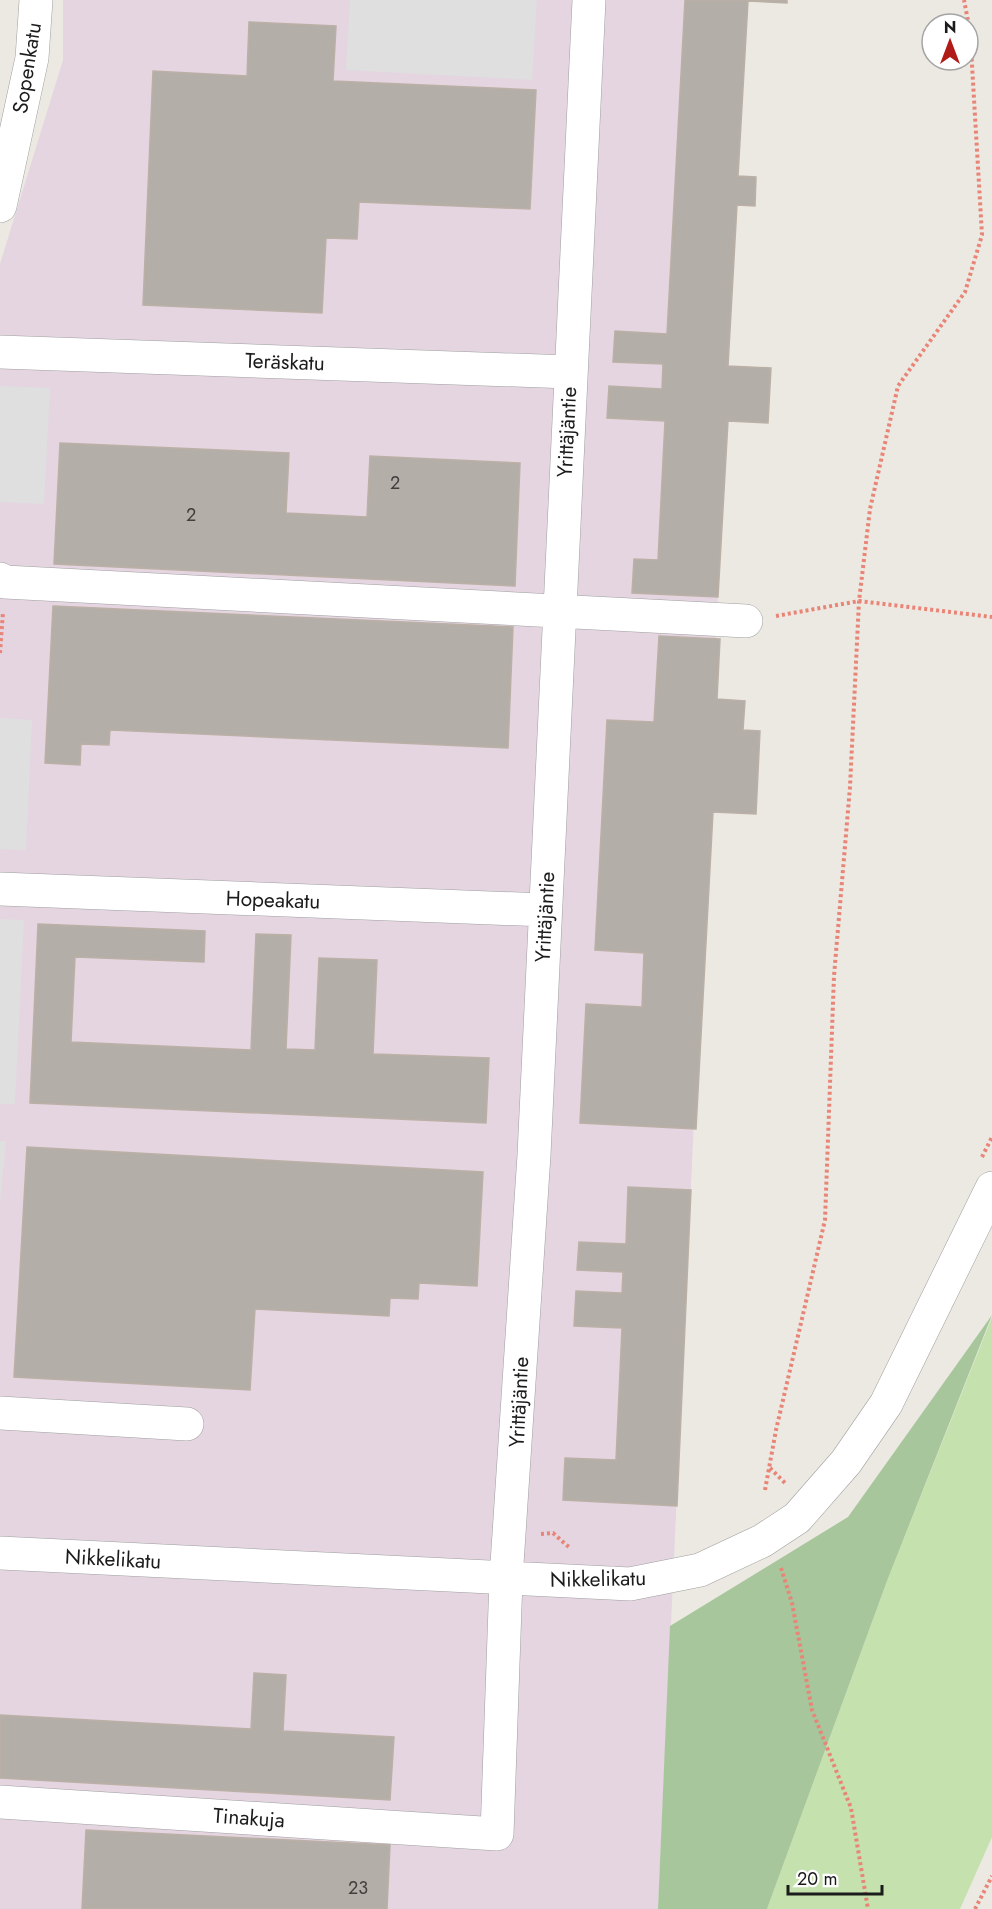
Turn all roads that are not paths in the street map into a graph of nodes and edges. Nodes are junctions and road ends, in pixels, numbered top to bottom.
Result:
1 (36, 0) edge
2 (589, 0) edge
3 (0, 206) edge
4 (0, 352) edge
5 (570, 372) junction
6 (2, 580) edge
7 (559, 610) junction
8 (746, 621) road end
9 (0, 889) edge
10 (545, 910) junction
11 (987, 1173) edge
12 (0, 1413) edge
13 (187, 1424) dead end
14 (0, 1553) edge
15 (506, 1579) junction
16 (0, 1802) edge
17 (497, 1834) joint

1 - 3 street, Sopenkatu
2 - 5 street, Yrittäjäntie
4 - 5 street, Teräskatu
5 - 7 street, Yrittäjäntie
6 - 7 street
7 - 8 street
7 - 10 street, Yrittäjäntie
9 - 10 street, Hopeakatu
10 - 15 street, Yrittäjäntie
11 - 15 street, Nikkelikatu
12 - 13 street
14 - 15 street, Nikkelikatu
15 - 17 street, Yrittäjäntie
16 - 17 street, Tinakuja

